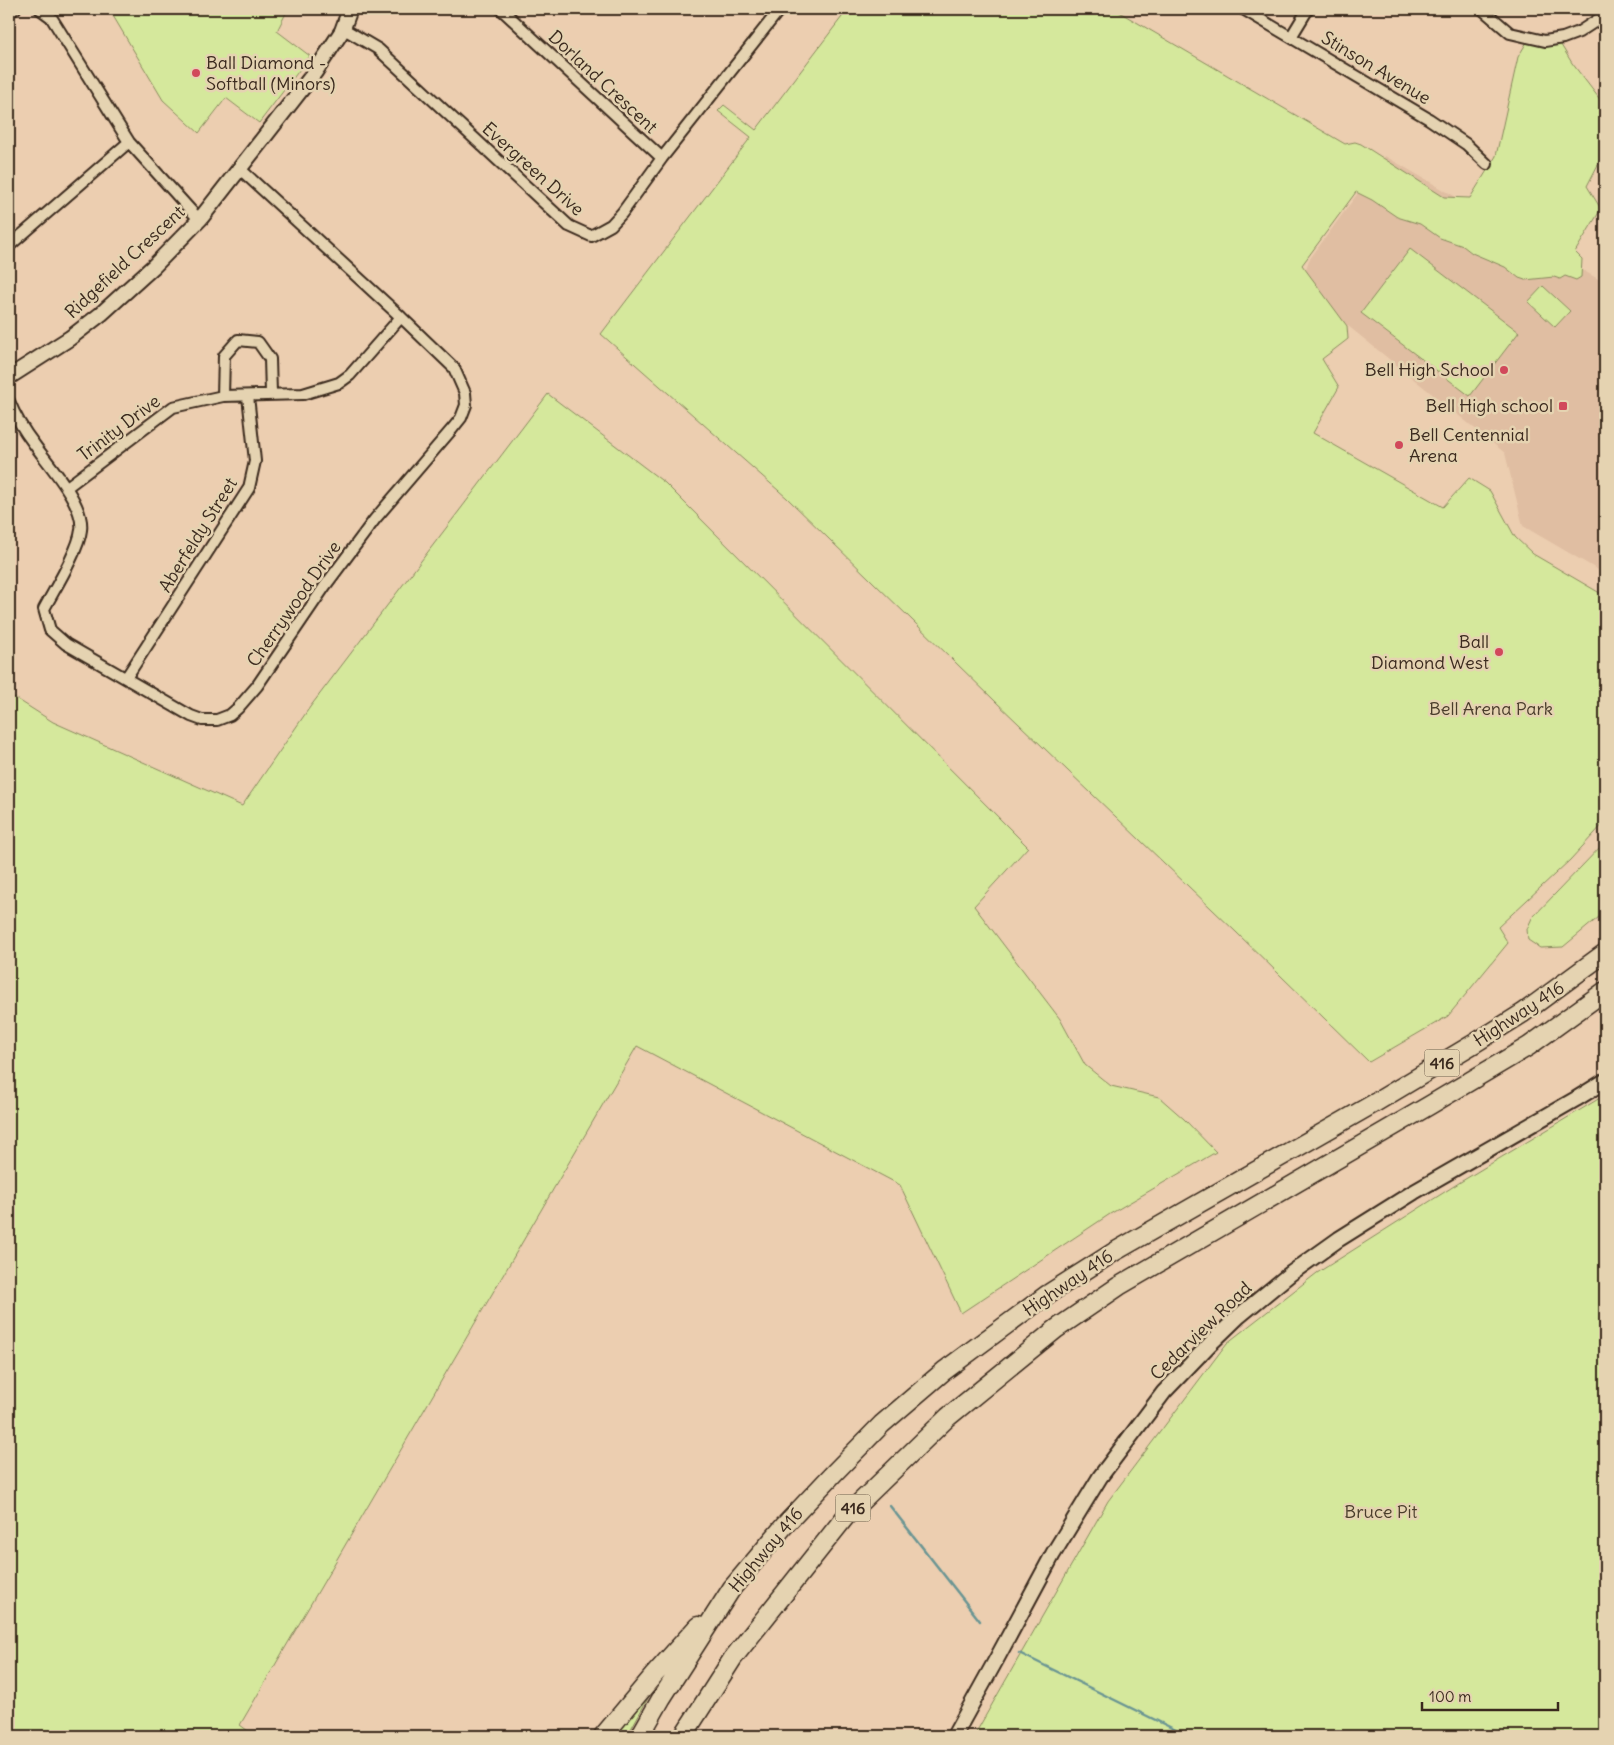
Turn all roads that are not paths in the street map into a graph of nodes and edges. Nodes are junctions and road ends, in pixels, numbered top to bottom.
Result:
1 (14, 9) edge
2 (40, 9) edge
3 (350, 9) edge
4 (501, 9) edge
5 (780, 9) edge
6 (1242, 9) edge
7 (1308, 9) edge
8 (1482, 9) edge
9 (9, 11) edge
10 (1605, 15) edge
11 (344, 28) junction
12 (1291, 37) junction
13 (129, 142) junction
14 (662, 158) junction
15 (1487, 164) dead end
16 (240, 168) junction
17 (201, 218) junction
18 (9, 246) edge
19 (401, 317) junction
20 (9, 377) edge
21 (271, 393) junction
22 (224, 396) junction
23 (248, 396) junction
24 (9, 401) edge
25 (67, 487) junction
26 (126, 678) junction
27 (1605, 953) edge
28 (1605, 991) edge
29 (1605, 1081) edge
30 (732, 1588) junction
31 (686, 1732) edge
32 (603, 1736) edge
33 (640, 1736) edge
34 (954, 1736) edge

1 - 9 street
2 - 13 street
3 - 11 main road, Ridgefield Crescent
4 - 14 street, Dorland Crescent
5 - 14 street, Evergreen Drive
6 - 12 street, Stinson Avenue
7 - 12 street
8 - 10 street
11 - 14 street, Evergreen Drive
11 - 16 main road, Ridgefield Crescent
12 - 15 street, Stinson Avenue
13 - 17 street
13 - 18 street
16 - 17 main road, Ridgefield Crescent
16 - 19 street, Cherrywood Drive
17 - 20 main road, Ridgefield Crescent
19 - 21 street, Trinity Drive
19 - 26 street, Cherrywood Drive
21 - 22 street
21 - 23 street, Trinity Drive
22 - 23 street, Trinity Drive
22 - 25 street, Trinity Drive
23 - 26 street, Aberfeldy Street
24 - 25 street, Cherrywood Drive
25 - 26 street, Cherrywood Drive
27 - 30 highway, Highway 416 / 416
28 - 31 highway, Highway 416 / 416
29 - 34 main road, Cedarview Road
30 - 32 highway
30 - 33 highway, Highway 416 / 416

